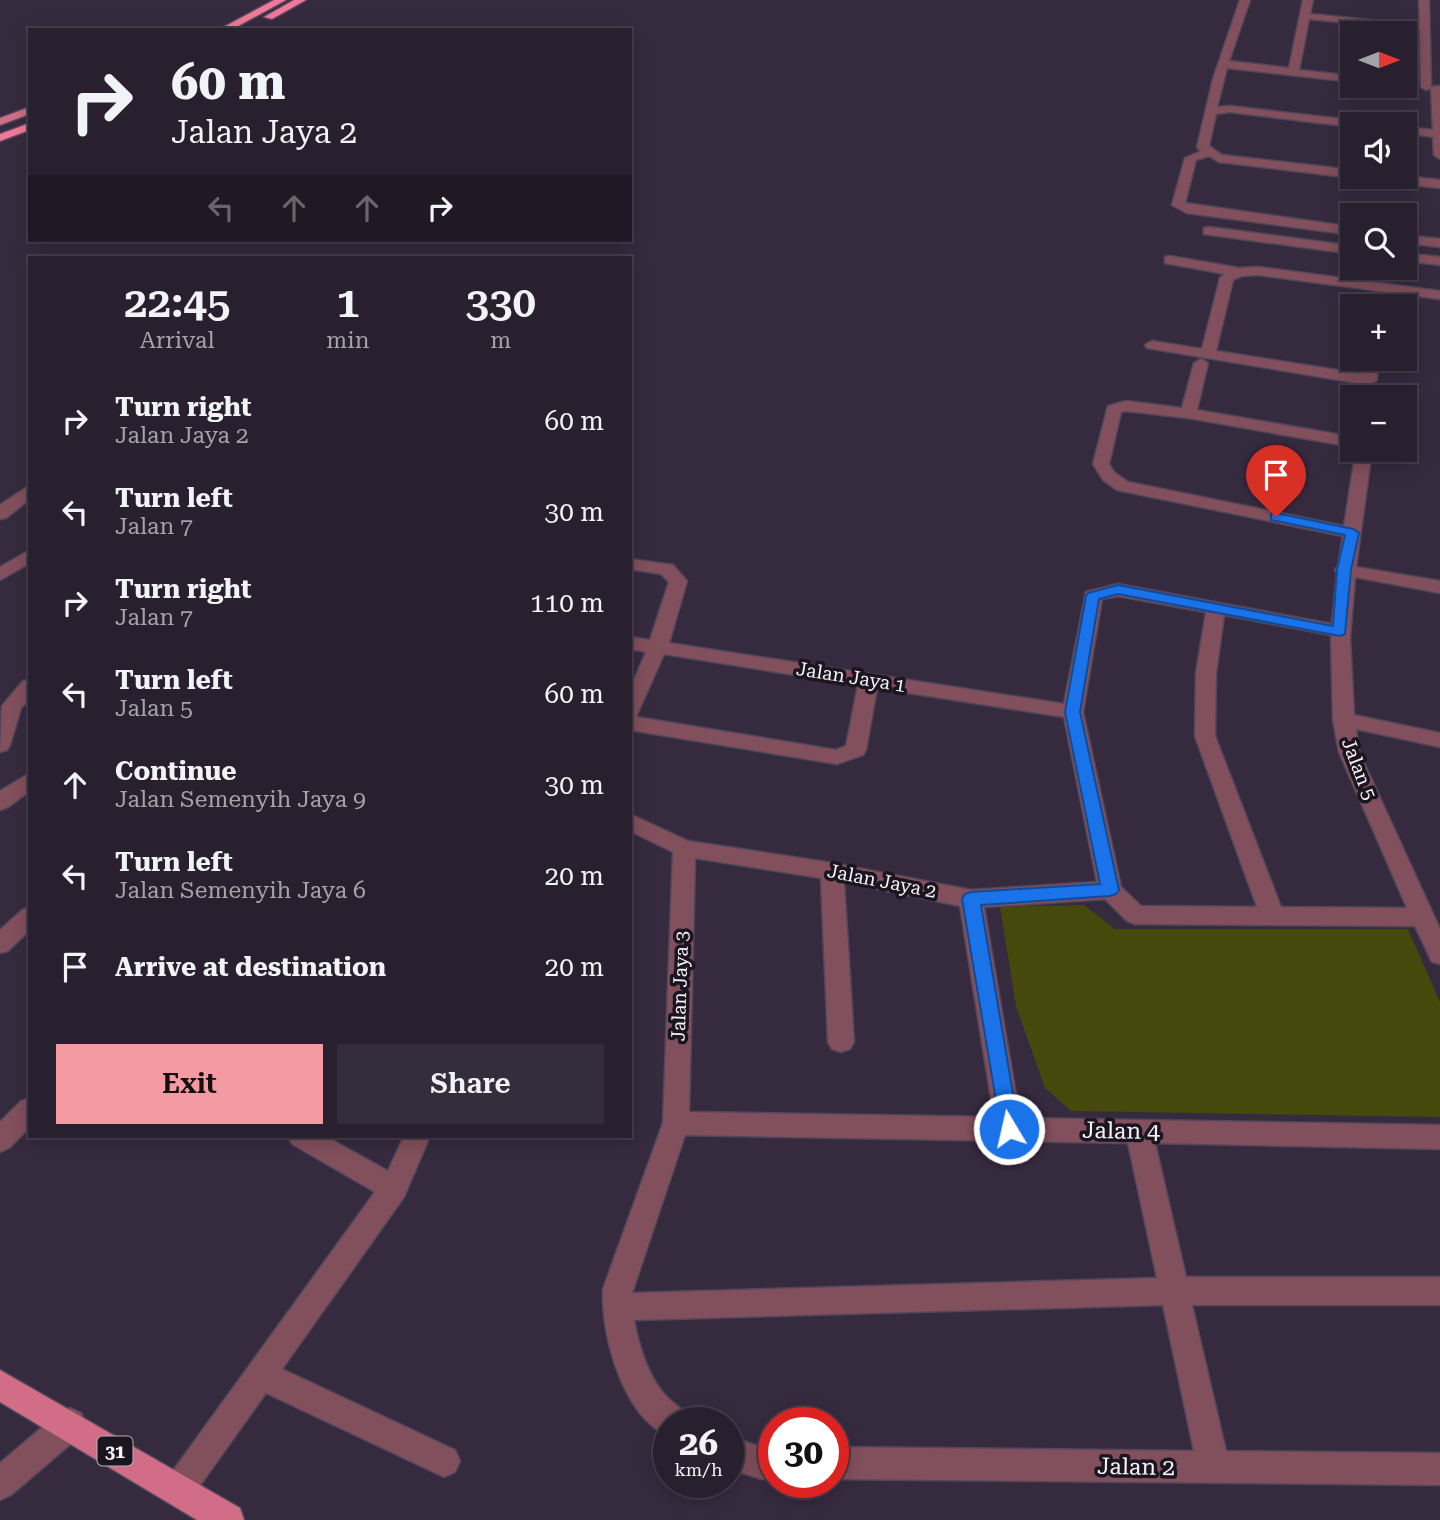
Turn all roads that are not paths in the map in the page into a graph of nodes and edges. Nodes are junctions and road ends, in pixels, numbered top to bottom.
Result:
1 (281, 0) edge
2 (301, 0) edge
3 (1245, 0) edge
4 (1308, 0) edge
5 (1424, 0) edge
6 (1305, 16) junction
7 (227, 28) edge
8 (249, 28) edge
9 (1425, 28) junction
10 (1426, 48) junction
11 (1440, 49) edge
12 (1224, 64) junction
13 (1293, 73) junction
14 (1340, 78) edge
15 (1429, 87) edge
16 (1211, 111) junction
17 (28, 113) edge
18 (1340, 122) edge
19 (0, 124) edge
20 (28, 127) edge
21 (1417, 131) edge
22 (1440, 134) edge
23 (0, 138) edge
24 (1210, 152) junction
25 (1440, 155) edge
26 (1340, 172) edge
27 (1417, 181) edge
28 (1440, 184) edge
29 (1340, 230) edge
30 (1209, 231) dead end
31 (1417, 240) edge
32 (1440, 243) edge
33 (1340, 248) edge
34 (1417, 258) edge
35 (1170, 260) dead end
36 (1440, 261) edge
37 (1239, 272) junction
38 (1375, 286) junction
39 (1375, 294) edge
40 (1440, 295) edge
41 (1152, 345) dead end
42 (1205, 359) junction
43 (1347, 385) edge
44 (1188, 413) junction
45 (1340, 440) edge
46 (1362, 462) edge
47 (28, 492) edge
48 (0, 514) edge
49 (1353, 533) junction
50 (28, 556) edge
51 (632, 564) edge
52 (1344, 570) junction
53 (0, 575) edge
54 (1440, 587) edge
55 (1216, 608) junction
56 (1340, 631) junction
57 (632, 643) edge
58 (658, 646) junction
59 (869, 680) junction
60 (28, 688) edge
61 (632, 707) edge
62 (1073, 712) junction
63 (1343, 720) junction
64 (632, 723) edge
65 (1440, 740) edge
66 (0, 745) edge
67 (28, 781) edge
68 (0, 802) edge
69 (632, 823) edge
70 (684, 848) junction
71 (832, 871) junction
72 (1110, 890) junction
73 (971, 899) junction
74 (1272, 915) junction
75 (1423, 917) junction
76 (28, 918) edge
77 (0, 944) edge
78 (1440, 955) edge
79 (841, 1042) dead end
80 (28, 1111) edge
81 (676, 1123) junction
82 (1009, 1129) junction
83 (1139, 1132) junction
84 (1440, 1137) edge
85 (305, 1138) edge
86 (416, 1138) edge
87 (0, 1140) edge
88 (394, 1188) junction
89 (1175, 1291) junction
90 (1440, 1291) edge
91 (616, 1307) junction
92 (261, 1375) junction
93 (0, 1385) edge
94 (655, 1407) edge
95 (70, 1424) junction
96 (444, 1461) dead end
97 (849, 1464) edge
98 (1214, 1468) junction
99 (1440, 1469) edge
100 (0, 1484) edge
101 (178, 1490) junction
102 (225, 1519) edge

1 - 7 highway
2 - 8 highway
3 - 12 street
4 - 6 street
5 - 9 street
6 - 9 street
6 - 13 street
9 - 10 street
10 - 11 street
10 - 15 street
12 - 13 street
12 - 16 street
13 - 14 street
15 - 22 street
16 - 18 street
16 - 24 street
17 - 19 highway
20 - 23 highway
21 - 22 street
22 - 25 street
24 - 26 street
24 - 29 street
27 - 28 street
30 - 33 street
31 - 32 street
34 - 36 street
35 - 37 street
37 - 38 street
37 - 42 street
38 - 39 street
38 - 40 street
41 - 42 street
42 - 43 street
42 - 44 street
44 - 45 street
44 - 49 street
46 - 49 street, Jalan 5
47 - 48 street
49 - 52 street, Jalan 5
50 - 53 street
51 - 58 street
52 - 54 street
52 - 56 street, Jalan 5
55 - 56 street
55 - 62 street
55 - 74 street
56 - 63 street, Jalan 5
57 - 58 street, Jalan Jaya 1
58 - 59 street, Jalan Jaya 1
58 - 61 street
59 - 62 street, Jalan Jaya 1
59 - 64 street
60 - 66 street
62 - 72 street
63 - 65 street
63 - 75 street, Jalan 5
67 - 68 street
69 - 70 street, Jalan Jaya 2
70 - 71 street, Jalan Jaya 2
70 - 81 street, Jalan Jaya 3
71 - 73 street, Jalan Jaya 2
71 - 79 street
72 - 73 street, Jalan Jaya 2
72 - 74 street
73 - 82 street
74 - 75 street
75 - 78 street, Jalan 5
76 - 77 street
80 - 87 street
81 - 82 street, Jalan 4
81 - 91 street
82 - 83 street, Jalan 4
83 - 84 street, Jalan 4
83 - 89 street
85 - 88 street
86 - 88 street
88 - 92 street
89 - 90 street
89 - 91 street
89 - 98 street
91 - 94 street
92 - 96 street
92 - 101 street
93 - 95 main road, 31
95 - 100 street
95 - 101 main road, 31
97 - 98 street, Jalan 2
98 - 99 street, Jalan 2
101 - 102 main road, 31

